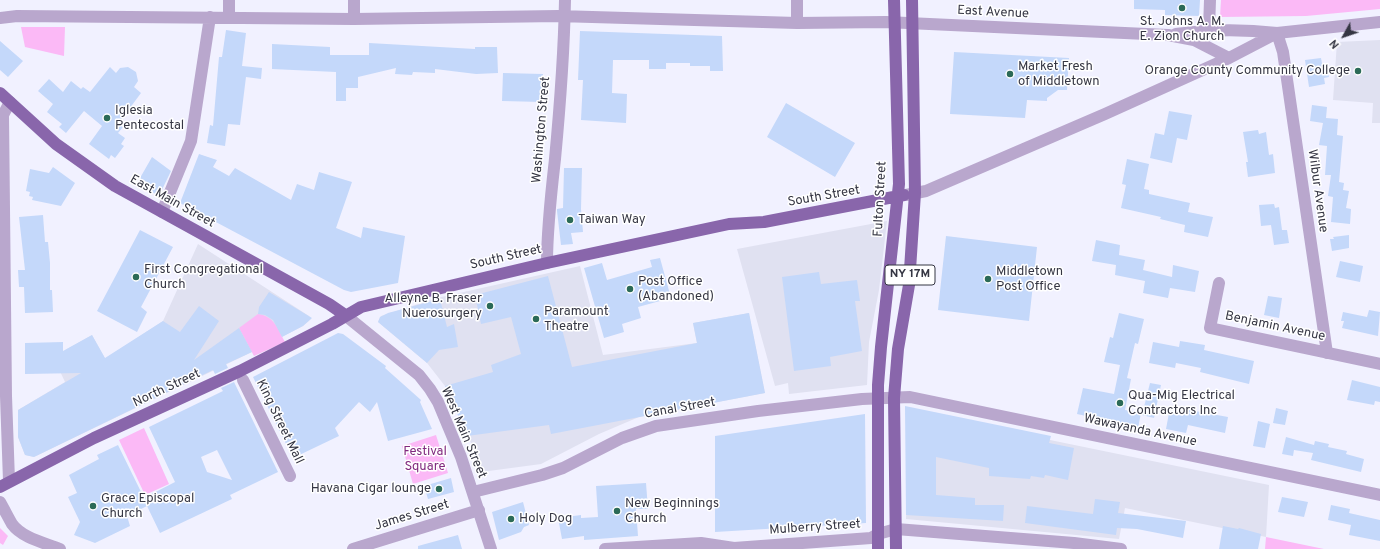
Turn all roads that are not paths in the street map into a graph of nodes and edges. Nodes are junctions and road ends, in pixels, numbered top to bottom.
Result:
1 (229, 0) edge
2 (354, 0) edge
3 (565, 0) edge
4 (797, 0) edge
5 (894, 0) edge
6 (912, 0) edge
7 (1210, 0) edge
8 (210, 17) junction
9 (565, 17) junction
10 (0, 18) edge
11 (229, 18) junction
12 (354, 19) junction
13 (1380, 22) edge
14 (797, 23) junction
15 (894, 23) junction
16 (912, 23) junction
17 (1209, 29) junction
18 (1277, 33) junction
19 (1168, 35) junction
20 (1228, 58) junction
21 (0, 92) edge
22 (10, 102) junction
23 (906, 195) junction
24 (162, 212) junction
25 (547, 263) junction
26 (1219, 283) dead end
27 (345, 315) junction
28 (1327, 352) junction
29 (1380, 364) edge
30 (243, 380) dead end
31 (894, 398) junction
32 (878, 399) junction
33 (290, 476) dead end
34 (4, 484) edge
35 (473, 492) junction
36 (1380, 495) edge
37 (0, 502) edge
38 (479, 510) junction
39 (896, 529) junction
40 (878, 534) junction
41 (1073, 546) edge
42 (60, 549) edge
43 (353, 549) edge
44 (491, 549) edge
45 (605, 549) edge
46 (878, 549) edge
47 (896, 549) edge
48 (1121, 549) edge

1 - 11 street
2 - 12 street
3 - 9 street, Washington Street
4 - 14 street
5 - 15 main road, Fulton Street / NY 17M
6 - 16 main road, Fulton Street / NY 17M
7 - 17 street
8 - 10 street, East Avenue
8 - 11 street, East Avenue
8 - 24 street
9 - 12 street, East Avenue
9 - 14 street, East Avenue
9 - 25 street, Washington Street
11 - 12 street, East Avenue
13 - 18 street, South Street
14 - 15 street, East Avenue
15 - 16 street, East Avenue
15 - 23 main road, Fulton Street / NY 17M
16 - 19 street, East Avenue
16 - 23 main road, Fulton Street / NY 17M
17 - 18 street, East Avenue
17 - 19 street, East Avenue
18 - 20 street, South Street
18 - 28 street, Wilbur Avenue
19 - 20 street, East Avenue
20 - 23 street, South Street
21 - 22 main road, East Main Street
22 - 24 main road, East Main Street
22 - 34 street
23 - 25 main road, South Street
23 - 31 main road, Fulton Street / NY 17M
23 - 32 main road, Fulton Street / NY 17M
24 - 27 main road, East Main Street
25 - 27 main road, South Street
26 - 28 street, Benjamin Avenue
27 - 34 main road, North Street
27 - 35 street, West Main Street
28 - 29 street, Benjamin Avenue
30 - 33 street, King Street Mall
31 - 32 street
31 - 36 street, Wawayanda Avenue
31 - 39 main road, Fulton Street / NY 17M
32 - 35 street, Canal Street
32 - 40 main road, Fulton Street / NY 17M
35 - 38 street, West Main Street
37 - 42 street
38 - 43 street, James Street
38 - 44 street, West Main Street
39 - 40 street, Mulberry Street
39 - 41 street, Mulberry Street
39 - 47 main road, Fulton Street / NY 17M
40 - 45 street, Mulberry Street
40 - 46 main road, Fulton Street / NY 17M
41 - 48 street, Mulberry Street

